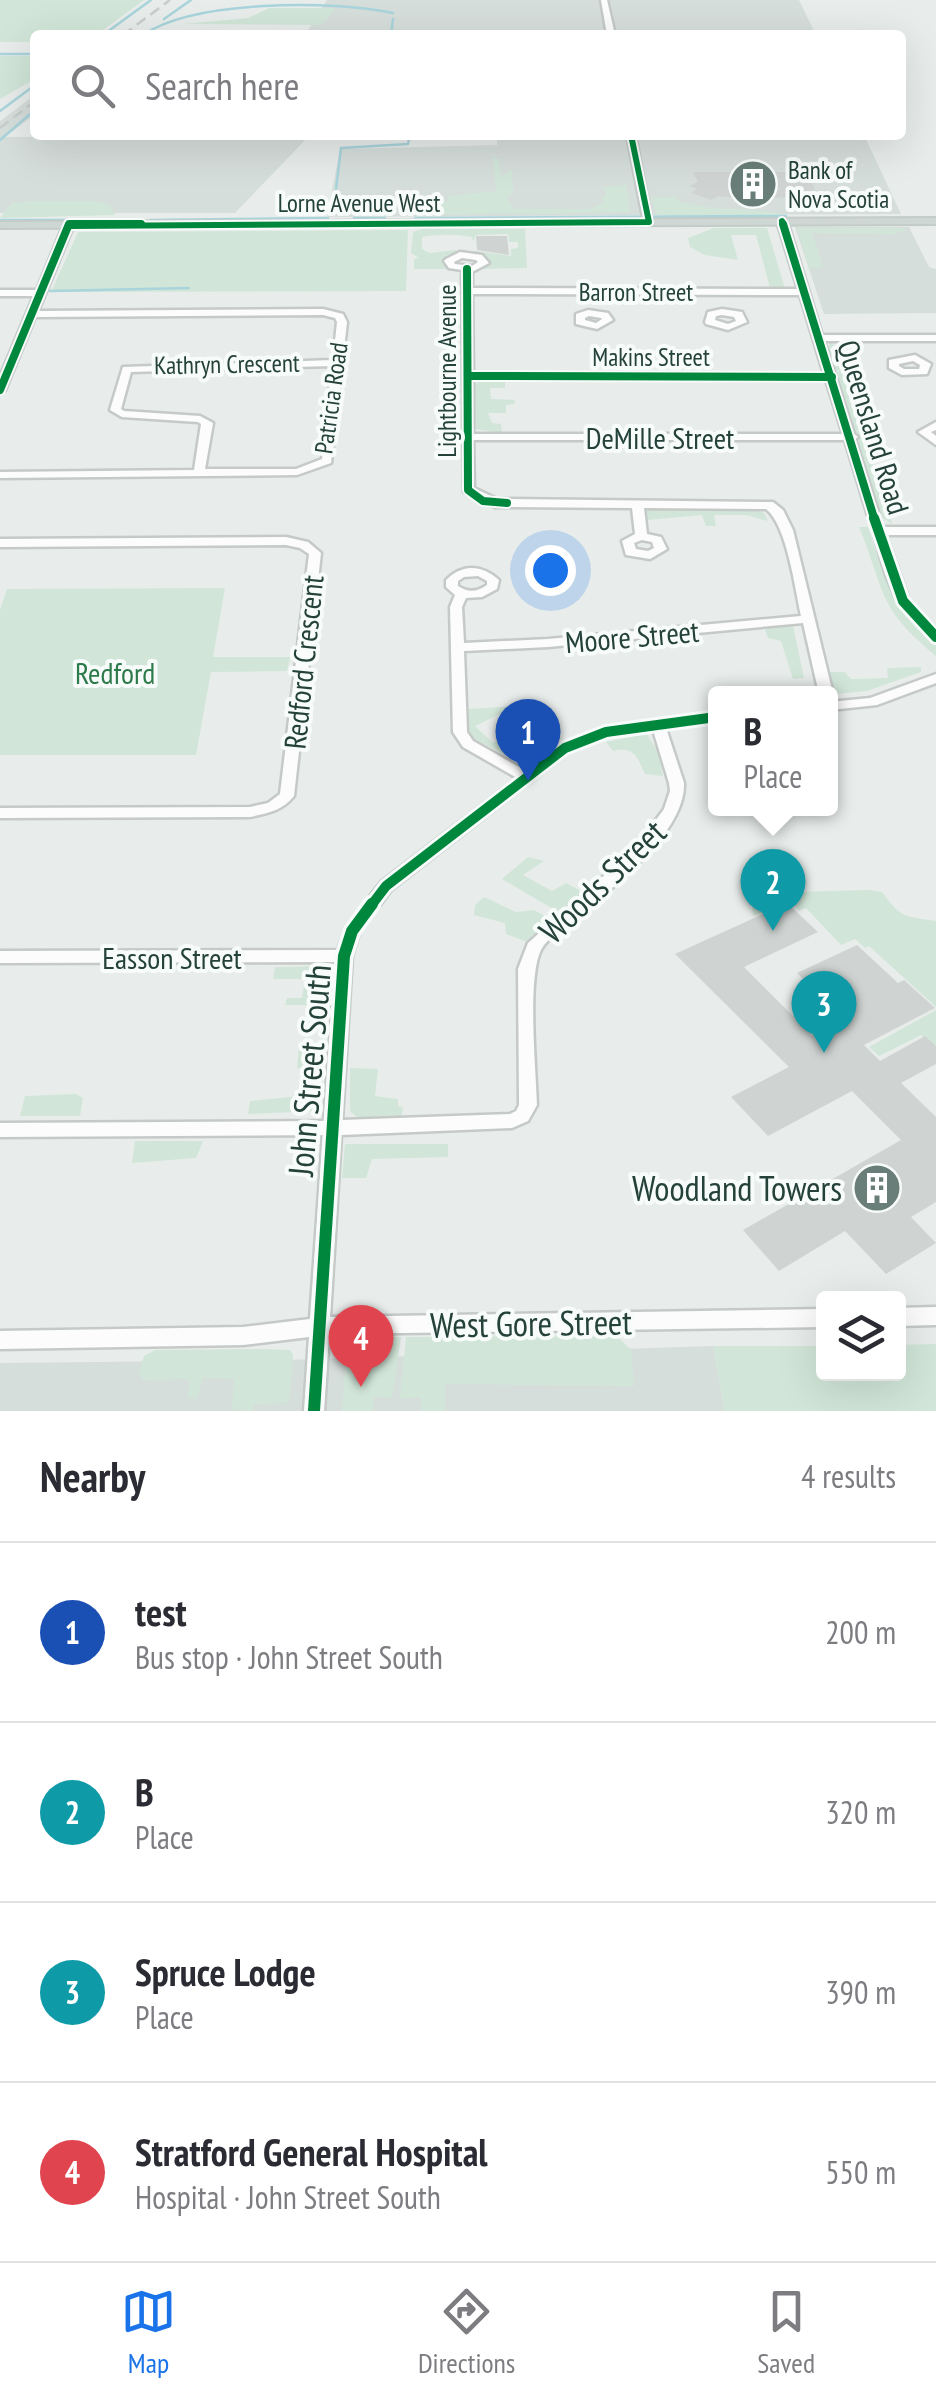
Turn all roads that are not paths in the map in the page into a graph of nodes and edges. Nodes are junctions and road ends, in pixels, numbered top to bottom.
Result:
1 (604, 0) edge
2 (610, 30) edge
3 (632, 140) edge
4 (936, 221) edge
5 (650, 222) junction
6 (782, 222) junction
7 (69, 224) junction
8 (0, 225) edge
9 (466, 270) dead end
10 (468, 291) junction
11 (590, 292) junction
12 (718, 292) junction
13 (804, 292) junction
14 (0, 293) edge
15 (40, 293) junction
16 (592, 312) dead end
17 (722, 312) dead end
18 (32, 314) junction
19 (819, 338) junction
20 (900, 338) junction
21 (936, 338) edge
22 (0, 353) edge
23 (16, 353) junction
24 (909, 358) dead end
25 (338, 362) junction
26 (470, 376) junction
27 (832, 377) junction
28 (0, 390) edge
29 (936, 425) edge
30 (468, 436) junction
31 (852, 437) junction
32 (936, 442) edge
33 (199, 473) junction
34 (0, 475) edge
35 (638, 504) junction
36 (880, 530) junction
37 (936, 531) edge
38 (641, 536) dead end
39 (0, 543) edge
40 (462, 594) dead end
41 (807, 619) junction
42 (936, 637) edge
43 (457, 647) junction
44 (936, 678) edge
45 (824, 686) edge
46 (838, 704) edge
47 (708, 718) edge
48 (658, 724) junction
49 (525, 776) junction
50 (0, 813) edge
51 (344, 956) junction
52 (0, 957) edge
53 (330, 1128) junction
54 (0, 1130) edge
55 (906, 1316) edge
56 (936, 1316) edge
57 (816, 1318) edge
58 (320, 1328) junction
59 (0, 1340) edge
60 (314, 1411) edge

1 - 2 street
3 - 5 street
4 - 6 main road, Lorne Avenue West
5 - 6 main road, Lorne Avenue West
5 - 7 main road, Lorne Avenue West
6 - 13 street, Queensland Road
7 - 8 main road, Lorne Avenue West
7 - 15 street
9 - 10 street, Lightbourne Avenue
10 - 11 street, Barron Street
10 - 26 street, Lightbourne Avenue
11 - 12 street, Barron Street
11 - 16 street
12 - 13 street, Barron Street
12 - 17 street
13 - 19 street, Queensland Road
14 - 15 street
15 - 18 street
18 - 23 street
18 - 25 street, Patricia Road
19 - 20 street
19 - 27 street, Queensland Road
20 - 21 street
20 - 24 street
22 - 23 street
23 - 28 street
25 - 33 street, Patricia Road
25 - 33 street, Kathryn Crescent
26 - 27 street, Makins Street
26 - 30 street, Lightbourne Avenue
27 - 31 street, Queensland Road
29 - 32 street
30 - 31 street, DeMille Street
30 - 35 street, Lightbourne Avenue
31 - 36 street, Queensland Road
33 - 34 street, Patricia Road
35 - 38 street
35 - 41 street, Lightbourne Avenue
36 - 37 street
36 - 42 street, Queensland Road
39 - 50 street, Redford Crescent
40 - 43 street
41 - 43 street, Moore Street
41 - 45 street, Lightbourne Avenue
43 - 49 street
44 - 46 street
47 - 48 street, John Street South
48 - 49 street, John Street South
48 - 53 street, Woods Street
49 - 51 street, John Street South
51 - 52 street, Easson Street
51 - 53 street, John Street South
53 - 54 street, Woods Street
53 - 58 street, John Street South
55 - 56 street
57 - 58 street, West Gore Street
58 - 59 street, West Gore Street
58 - 60 street, John Street South

